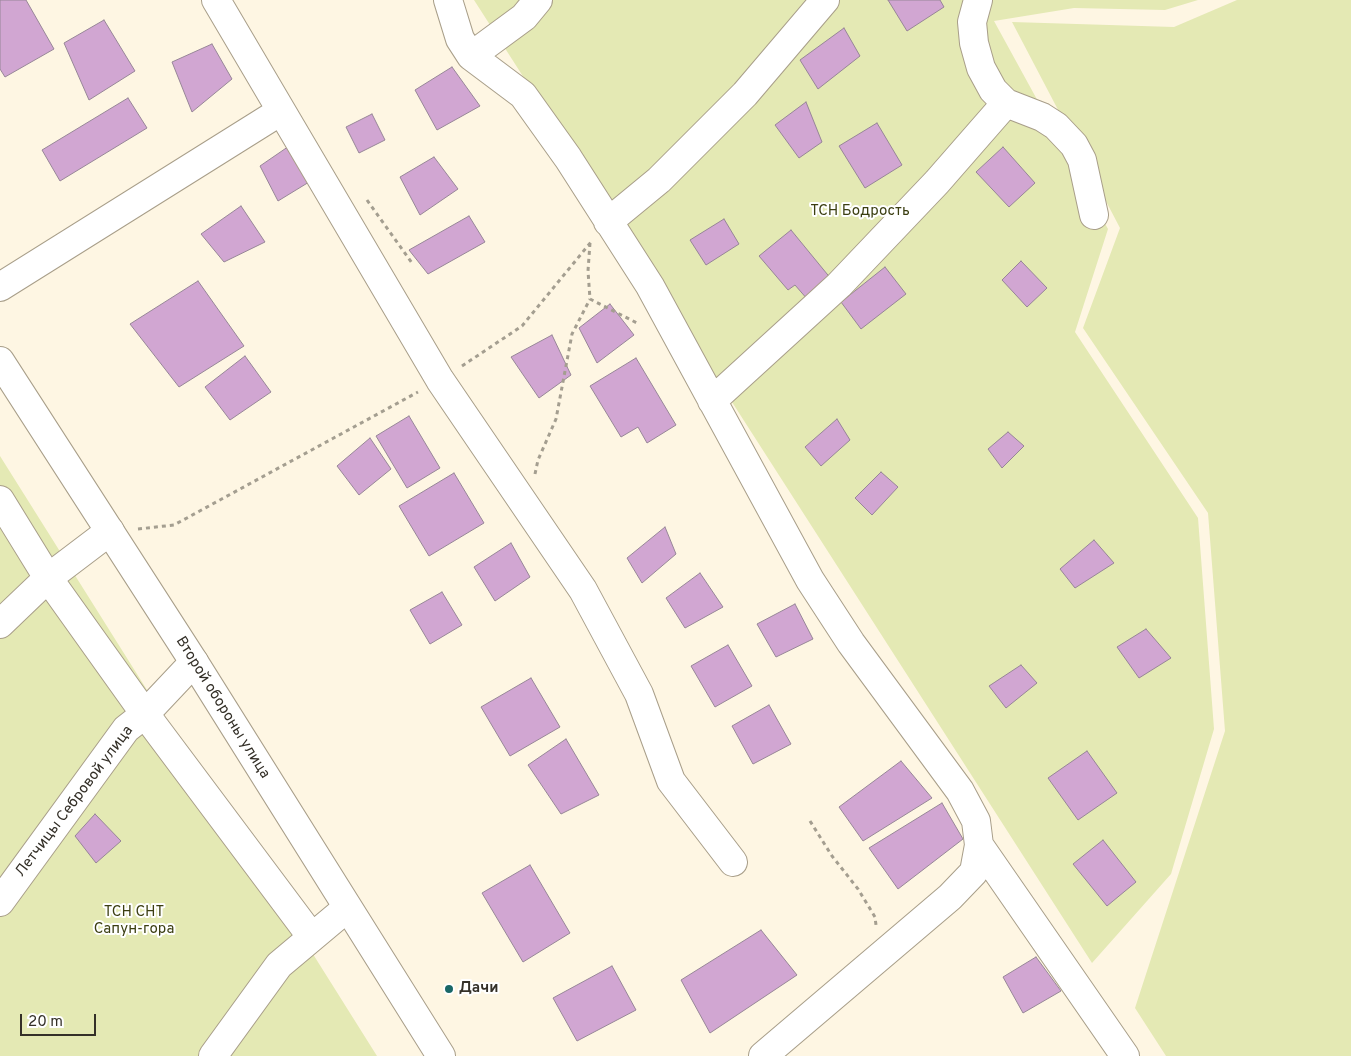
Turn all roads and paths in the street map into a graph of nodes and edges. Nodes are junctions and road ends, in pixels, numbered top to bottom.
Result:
1 (216, 0) edge
2 (448, 0) edge
3 (538, 0) edge
4 (825, 0) edge
5 (978, 0) edge
6 (471, 56) junction
7 (1006, 103) junction
8 (281, 111) junction
9 (1094, 215) dead end
10 (608, 222) junction
11 (0, 287) edge
12 (590, 300) dead end
13 (0, 361) edge
14 (440, 380) junction
15 (712, 401) junction
16 (0, 500) edge
17 (530, 511) junction
18 (110, 531) junction
19 (48, 578) junction
20 (0, 624) edge
21 (194, 662) junction
22 (145, 714) junction
23 (810, 821) dead end
24 (979, 845) junction
25 (734, 862) dead end
26 (0, 902) edge
27 (347, 908) junction
28 (311, 936) junction
29 (882, 955) junction
30 (213, 1056) edge
31 (441, 1056) edge
32 (763, 1056) edge
33 (1125, 1056) edge

1 - 8 street
2 - 6 street
3 - 6 street
4 - 10 street
5 - 7 street
6 - 10 street
7 - 9 street
7 - 15 street
8 - 11 street
8 - 14 street
10 - 14 path
10 - 15 street
12 - 17 path
13 - 18 street, Второй обороны улица
14 - 17 street
14 - 18 path
15 - 24 street
16 - 19 street
17 - 25 street
18 - 19 street
18 - 21 street, Второй обороны улица
19 - 20 street
19 - 22 street
21 - 22 street, Летчицы Себровой улица
21 - 27 street, Второй обороны улица
22 - 26 street, Летчицы Себровой улица
22 - 28 street
23 - 29 path
24 - 29 street
24 - 33 street
27 - 28 street
27 - 31 street, Второй обороны улица
28 - 30 street
29 - 32 street

